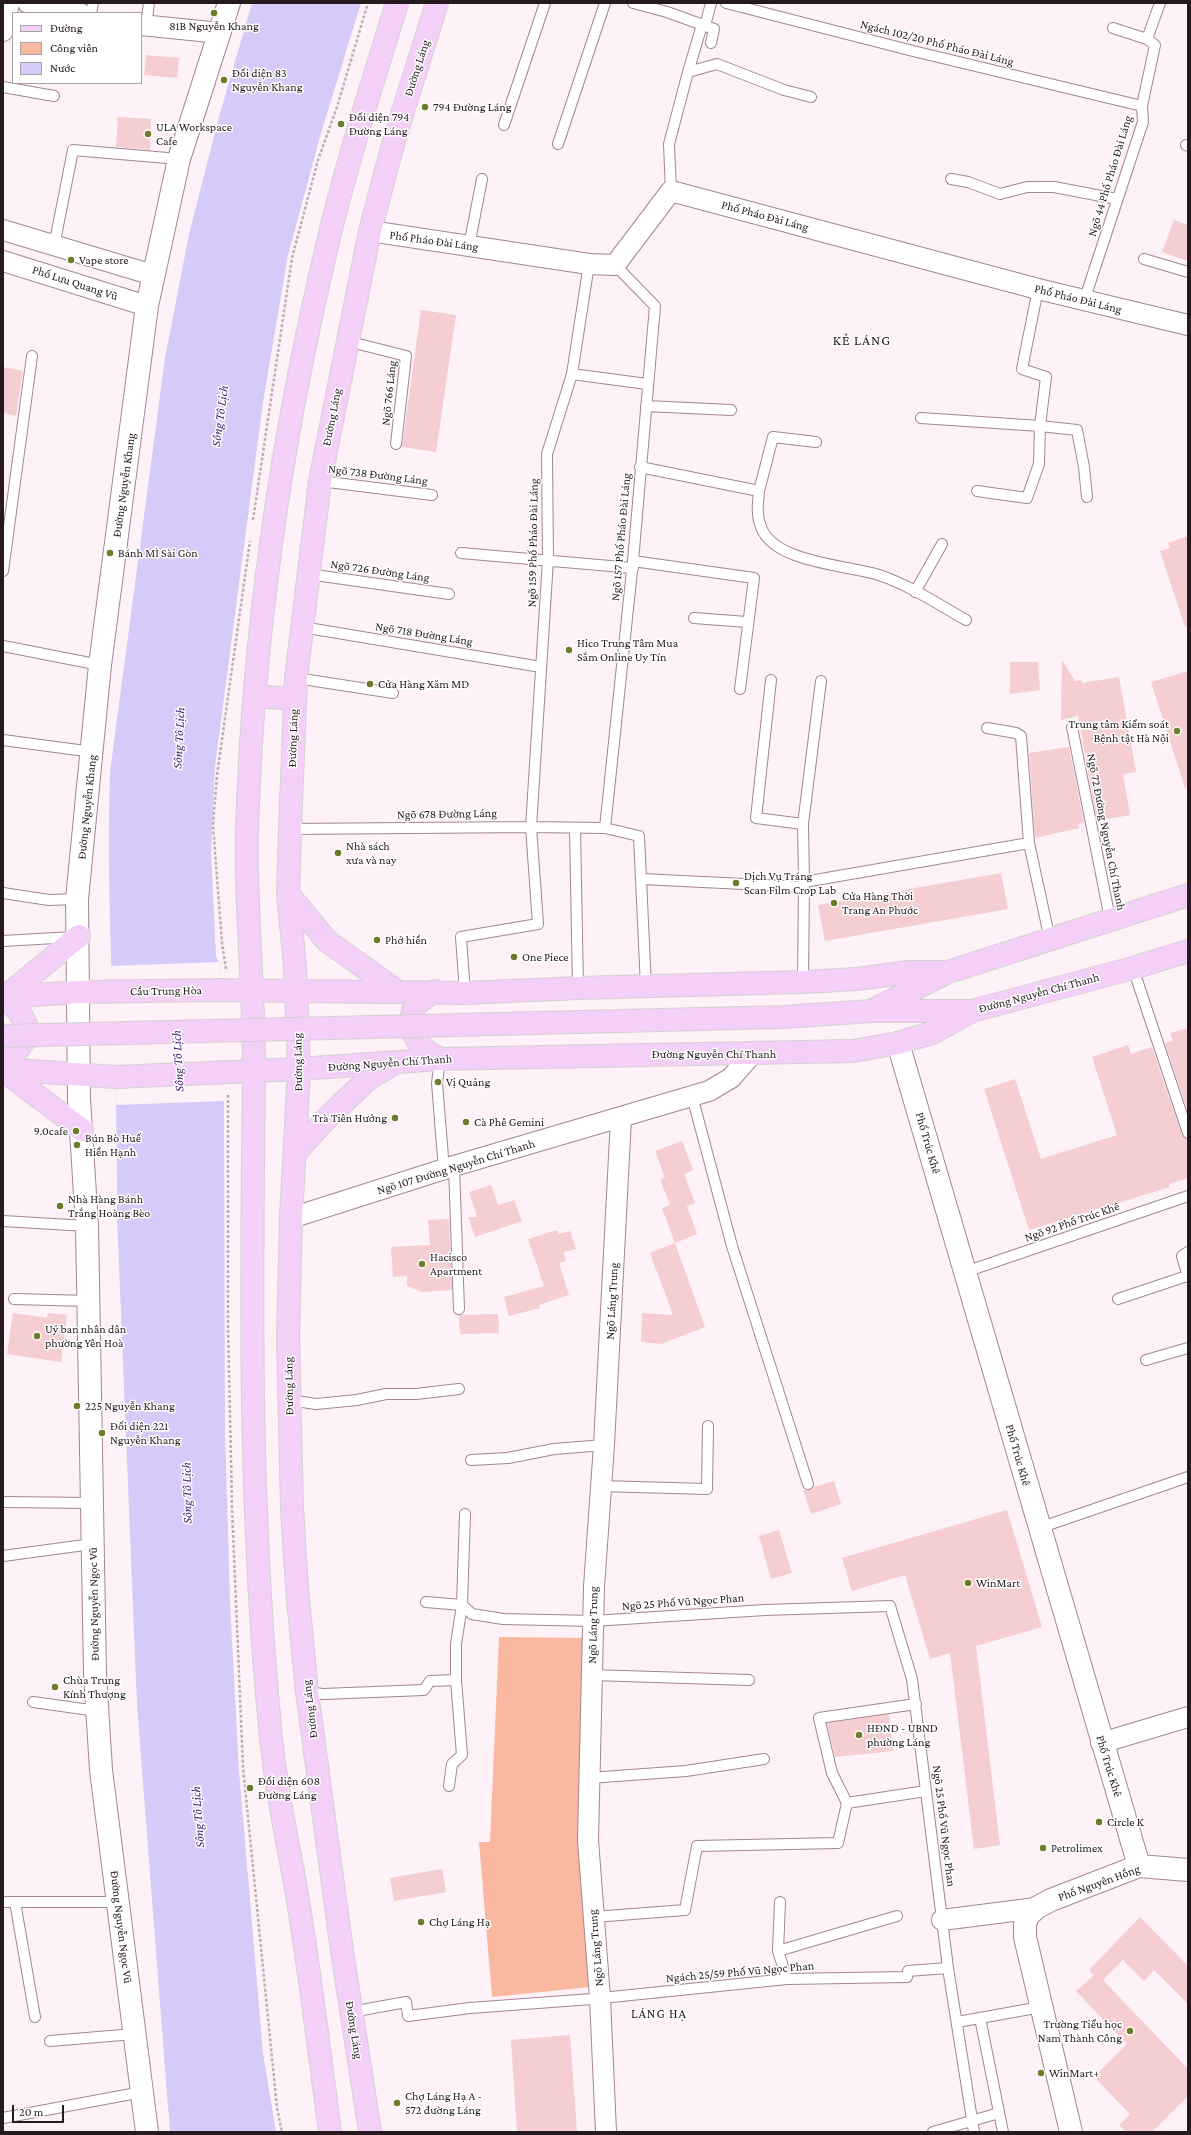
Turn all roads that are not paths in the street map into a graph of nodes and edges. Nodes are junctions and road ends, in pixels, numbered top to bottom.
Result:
1 (9, 3) edge
2 (28, 3) edge
3 (149, 3) edge
4 (229, 3) edge
5 (397, 3) edge
6 (437, 3) edge
7 (545, 3) edge
8 (605, 3) edge
9 (633, 3) edge
10 (711, 3) edge
11 (726, 3) edge
12 (1160, 3) edge
13 (669, 8) edge
14 (75, 12) edge
15 (702, 25) junction
16 (144, 26) edge
17 (1113, 28) dead end
18 (3, 31) edge
19 (220, 33) junction
20 (1147, 39) junction
21 (710, 43) dead end
22 (688, 72) junction
23 (3, 86) edge
24 (54, 96) dead end
25 (811, 97) dead end
26 (1142, 106) junction
27 (504, 125) dead end
28 (558, 144) dead end
29 (178, 159) junction
30 (482, 179) dead end
31 (951, 179) dead end
32 (671, 191) junction
33 (1118, 199) junction
34 (3, 230) edge
35 (370, 232) junction
36 (54, 246) junction
37 (469, 246) junction
38 (1144, 259) dead end
39 (3, 261) edge
40 (589, 264) junction
41 (615, 265) junction
42 (1188, 272) edge
43 (152, 275) junction
44 (1038, 289) junction
45 (1084, 301) junction
46 (147, 306) junction
47 (1188, 325) edge
48 (347, 341) junction
49 (32, 356) dead end
50 (572, 374) junction
51 (647, 384) junction
52 (646, 406) junction
53 (731, 410) dead end
54 (921, 418) dead end
55 (1040, 426) junction
56 (816, 442) dead end
57 (396, 444) dead end
58 (640, 467) junction
59 (320, 481) junction
60 (759, 491) junction
61 (977, 491) dead end
62 (432, 495) dead end
63 (1087, 498) dead end
64 (6, 539) edge
65 (942, 544) dead end
66 (460, 553) dead end
67 (548, 560) junction
68 (633, 564) junction
69 (3, 571) edge
70 (308, 574) junction
71 (915, 592) junction
72 (449, 594) dead end
73 (694, 618) dead end
74 (966, 620) dead end
75 (747, 622) junction
76 (302, 627) junction
77 (3, 646) edge
78 (100, 665) junction
79 (541, 667) junction
80 (296, 678) junction
81 (771, 680) dead end
82 (821, 681) dead end
83 (740, 689) dead end
84 (394, 692) dead end
85 (255, 696) junction
86 (295, 699) junction
87 (1072, 727) dead end
88 (987, 728) dead end
89 (3, 740) edge
90 (93, 752) junction
91 (803, 824) junction
92 (531, 827) junction
93 (605, 828) junction
94 (290, 829) junction
95 (576, 829) junction
96 (1029, 843) junction
97 (642, 879) junction
98 (804, 884) junction
99 (3, 893) edge
100 (288, 894) junction
101 (1188, 895) edge
102 (78, 900) junction
103 (1110, 919) junction
104 (79, 936) junction
105 (1050, 940) junction
106 (3, 941) edge
107 (1188, 951) edge
108 (1133, 968) junction
109 (948, 972) junction
110 (802, 982) junction
111 (646, 987) junction
112 (578, 988) junction
113 (252, 990) junction
114 (296, 990) junction
115 (397, 991) junction
116 (435, 991) junction
117 (79, 992) junction
118 (465, 993) junction
119 (4, 997) edge
120 (872, 1011) junction
121 (972, 1011) junction
122 (3, 1036) edge
123 (898, 1043) junction
124 (752, 1054) junction
125 (440, 1059) junction
126 (398, 1061) junction
127 (3, 1069) edge
128 (299, 1069) junction
129 (254, 1071) junction
130 (80, 1074) junction
131 (692, 1096) junction
132 (621, 1118) junction
133 (82, 1130) junction
134 (1188, 1133) edge
135 (295, 1153) junction
136 (449, 1168) junction
137 (1188, 1196) edge
138 (291, 1218) junction
139 (3, 1221) edge
140 (87, 1226) junction
141 (1188, 1252) edge
142 (965, 1272) junction
143 (1188, 1276) edge
144 (14, 1299) dead end
145 (1118, 1299) dead end
146 (88, 1301) junction
147 (459, 1309) dead end
148 (1188, 1348) edge
149 (1146, 1360) dead end
150 (459, 1389) dead end
151 (289, 1400) junction
152 (708, 1426) dead end
153 (604, 1445) junction
154 (471, 1460) dead end
155 (1188, 1477) edge
156 (808, 1484) dead end
157 (600, 1486) junction
158 (3, 1502) edge
159 (92, 1503) junction
160 (465, 1514) dead end
161 (1039, 1528) junction
162 (92, 1544) junction
163 (3, 1556) edge
164 (426, 1602) dead end
165 (462, 1605) junction
166 (593, 1621) junction
167 (592, 1674) junction
168 (456, 1680) junction
169 (749, 1680) dead end
170 (307, 1692) junction
171 (34, 1702) dead end
172 (916, 1704) junction
173 (97, 1712) junction
174 (1188, 1717) edge
175 (1101, 1743) junction
176 (764, 1759) dead end
177 (589, 1778) junction
178 (449, 1786) dead end
179 (926, 1791) junction
180 (847, 1803) junction
181 (1139, 1866) junction
182 (1188, 1870) edge
183 (3, 1902) edge
184 (15, 1902) junction
185 (118, 1902) junction
186 (780, 1902) dead end
187 (1036, 1908) junction
188 (897, 1916) dead end
189 (594, 1917) junction
190 (942, 1920) junction
191 (778, 1951) junction
192 (948, 1968) junction
193 (787, 1979) junction
194 (600, 1998) junction
195 (1041, 2007) junction
196 (351, 2012) junction
197 (35, 2018) dead end
198 (980, 2018) junction
199 (957, 2022) junction
200 (134, 2034) junction
201 (50, 2040) dead end
202 (142, 2092) junction
203 (999, 2113) junction
204 (3, 2118) edge
205 (972, 2120) junction
206 (147, 2132) edge
207 (330, 2132) edge
208 (370, 2132) edge
209 (606, 2132) edge
210 (933, 2132) edge
211 (974, 2132) edge
212 (1003, 2132) edge
213 (1071, 2132) edge

1 - 18 street
2 - 14 street
3 - 16 lane
4 - 19 main road, Đường Nguyễn Khang
5 - 85 main road
6 - 35 main road, Đường Láng
7 - 27 lane
8 - 28 lane
9 - 13 lane
10 - 15 lane
11 - 26 lane, Ngách 102/20 Phố Pháo Đài Láng
12 - 20 lane
13 - 15 lane
15 - 21 lane
15 - 22 lane
16 - 19 street
17 - 20 lane
19 - 29 main road, Đường Nguyễn Khang
20 - 26 lane, Ngõ 44 Phố Pháo Đài Láng
22 - 25 lane
22 - 32 lane
23 - 24 lane
26 - 33 lane, Ngõ 44 Phố Pháo Đài Láng
29 - 36 lane
29 - 43 main road, Đường Nguyễn Khang
30 - 37 lane
31 - 33 lane
32 - 41 street
32 - 44 street, Phố Pháo Đài Láng
33 - 45 lane, Ngõ 44 Phố Pháo Đài Láng
34 - 36 street
35 - 37 street, Phố Pháo Đài Láng
35 - 48 main road, Đường Láng
36 - 43 street
37 - 40 street, Phố Pháo Đài Láng
38 - 42 lane
39 - 46 street, Phố Lưu Quang Vũ
40 - 41 street, Phố Pháo Đài Láng
40 - 50 lane, Ngõ 159 Phố Pháo Đài Láng
41 - 51 lane, Ngõ 157 Phố Pháo Đài Láng
43 - 46 main road, Đường Nguyễn Khang
44 - 45 street, Phố Pháo Đài Láng
44 - 55 lane
45 - 47 street, Phố Pháo Đài Láng
46 - 78 main road, Đường Nguyễn Khang
48 - 57 lane, Ngõ 766 Láng
48 - 59 main road, Đường Láng
49 - 64 lane
50 - 51 lane
50 - 67 lane, Ngõ 159 Phố Pháo Đài Láng
51 - 52 lane, Ngõ 157 Phố Pháo Đài Láng
52 - 53 lane
52 - 58 lane, Ngõ 157 Phố Pháo Đài Láng
54 - 55 lane
55 - 61 lane
55 - 63 lane
56 - 60 lane
58 - 60 lane
58 - 68 lane, Ngõ 157 Phố Pháo Đài Láng
59 - 62 lane, Ngõ 738 Đường Láng
59 - 70 main road, Đường Láng
60 - 71 lane
64 - 69 lane
65 - 71 lane
66 - 67 lane
67 - 68 lane
67 - 79 lane, Ngõ 159 Phố Pháo Đài Láng
68 - 75 lane
68 - 93 lane, Ngõ 157 Phố Pháo Đài Láng
70 - 72 lane, Ngõ 726 Đường Láng
70 - 76 main road, Đường Láng
71 - 74 lane
73 - 75 lane
75 - 83 lane
76 - 79 lane, Ngõ 718 Đường Láng
76 - 80 main road, Đường Láng
77 - 78 lane
78 - 90 main road, Đường Nguyễn Khang
79 - 92 lane, Ngõ 159 Phố Pháo Đài Láng
80 - 84 lane
80 - 86 main road, Đường Láng
81 - 91 lane
82 - 91 lane
85 - 86 main road
85 - 113 main road
86 - 94 main road, Đường Láng
87 - 103 lane, Ngõ 72 Đường Nguyễn Chí Thanh
88 - 96 lane
89 - 90 lane
90 - 102 main road, Đường Nguyễn Khang
91 - 98 lane
92 - 94 lane, Ngõ 678 Đường Láng
92 - 95 lane, Ngõ 678 Đường Láng
92 - 118 lane, Ngõ 159 Phố Pháo Đài Láng
93 - 95 lane, Ngõ 678 Đường Láng
93 - 97 lane, Ngõ 678 Đường Láng
94 - 100 main road, Đường Láng
95 - 112 lane
96 - 98 lane
96 - 105 lane
97 - 98 lane
97 - 111 lane
98 - 110 lane
99 - 102 lane
100 - 114 main road, Đường Láng
100 - 115 main road
101 - 103 main road
102 - 104 main road, Đường Nguyễn Khang
103 - 105 main road
104 - 106 lane
104 - 117 main road, Đường Nguyễn Khang
104 - 119 main road
105 - 109 main road
107 - 108 main road, Đường Nguyễn Chí Thanh
108 - 121 main road, Đường Nguyễn Chí Thanh
108 - 134 lane
109 - 110 main road
109 - 120 main road
110 - 111 main road
111 - 112 main road
112 - 118 main road
113 - 114 main road
113 - 117 main road, Cầu Trung Hòa
113 - 129 main road
114 - 115 main road
114 - 128 main road, Đường Láng
115 - 116 main road
116 - 118 main road
116 - 125 main road
117 - 119 main road, Cầu Trung Hòa
117 - 130 main road, Đường Nguyễn Khang
119 - 127 main road
120 - 121 main road
120 - 122 main road, bridge
121 - 123 main road, Đường Nguyễn Chí Thanh
123 - 124 main road, Đường Nguyễn Chí Thanh
123 - 142 main road, Phố Trúc Khê
124 - 125 main road, Đường Nguyễn Chí Thanh
124 - 131 street, Ngõ 107 Đường Nguyễn Chí Thanh
125 - 126 main road, Đường Nguyễn Chí Thanh
125 - 136 lane
126 - 128 main road, Đường Nguyễn Chí Thanh
126 - 135 main road
127 - 130 main road
127 - 133 main road
128 - 129 main road, Đường Nguyễn Chí Thanh
128 - 135 main road, Đường Láng
129 - 130 main road, Đường Nguyễn Chí Thanh
129 - 207 main road
130 - 133 main road, Đường Nguyễn Ngọc Vũ
131 - 132 street, Ngõ 107 Đường Nguyễn Chí Thanh
131 - 156 lane
132 - 136 street, Ngõ 107 Đường Nguyễn Chí Thanh
132 - 153 street, Ngõ Láng Trung
133 - 140 main road, Đường Nguyễn Ngọc Vũ
135 - 138 main road, Đường Láng
136 - 138 street, Ngõ 107 Đường Nguyễn Chí Thanh
136 - 147 lane
137 - 142 lane, Ngõ 92 Phố Trúc Khê
138 - 151 main road, Đường Láng
139 - 140 lane
140 - 146 main road, Đường Nguyễn Ngọc Vũ
141 - 143 lane
142 - 161 main road, Phố Trúc Khê
143 - 145 lane
144 - 146 lane
146 - 159 main road, Đường Nguyễn Ngọc Vũ
148 - 149 lane
150 - 151 lane
151 - 170 main road, Đường Láng
152 - 157 lane
153 - 154 lane
153 - 157 street, Ngõ Láng Trung
155 - 161 lane
157 - 166 street, Ngõ Láng Trung
158 - 159 lane
159 - 162 main road, Đường Nguyễn Ngọc Vũ
160 - 165 lane
161 - 175 main road, Phố Trúc Khê
162 - 163 lane
162 - 173 main road, Đường Nguyễn Ngọc Vũ
164 - 165 lane
165 - 166 lane
165 - 168 lane
166 - 167 street, Ngõ Láng Trung
166 - 172 lane, Ngõ 25 Phố Vũ Ngọc Phan
167 - 169 lane
167 - 177 street, Ngõ Láng Trung
168 - 170 lane
168 - 178 lane
170 - 196 main road, Đường Láng
171 - 173 lane
172 - 179 lane, Ngõ 25 Phố Vũ Ngọc Phan
172 - 180 lane
173 - 185 main road, Đường Nguyễn Ngọc Vũ
174 - 175 street
175 - 181 main road, Phố Trúc Khê
176 - 177 lane
177 - 189 street, Ngõ Láng Trung
179 - 180 lane
179 - 190 lane, Ngõ 25 Phố Vũ Ngọc Phan
180 - 189 lane
181 - 182 main road, Phố Nguyên Hồng
181 - 187 main road, Phố Nguyên Hồng
183 - 184 lane
184 - 185 lane
184 - 197 lane
185 - 200 main road, Đường Nguyễn Ngọc Vũ
186 - 191 lane
187 - 190 street
187 - 195 main road
188 - 191 lane
189 - 194 street, Ngõ Láng Trung
190 - 192 lane, Ngõ 25 Phố Vũ Ngọc Phan
191 - 193 lane
192 - 193 lane, Ngách 25/59 Phố Vũ Ngọc Phan
192 - 199 lane, Ngõ 25 Phố Vũ Ngọc Phan
193 - 194 lane, Ngách 25/59 Phố Vũ Ngọc Phan
194 - 196 lane, Ngách 25/59 Phố Vũ Ngọc Phan
194 - 209 street, Ngõ Láng Trung
195 - 198 lane
195 - 213 main road
196 - 208 main road, Đường Láng
198 - 199 lane
198 - 203 lane
199 - 205 lane, Ngõ 25 Phố Vũ Ngọc Phan
200 - 201 lane
200 - 202 main road, Đường Nguyễn Ngọc Vũ
202 - 204 lane
202 - 206 main road, Đường Nguyễn Ngọc Vũ
203 - 205 lane
203 - 212 lane
205 - 210 lane
205 - 211 lane, Ngõ 25 Phố Vũ Ngọc Phan

